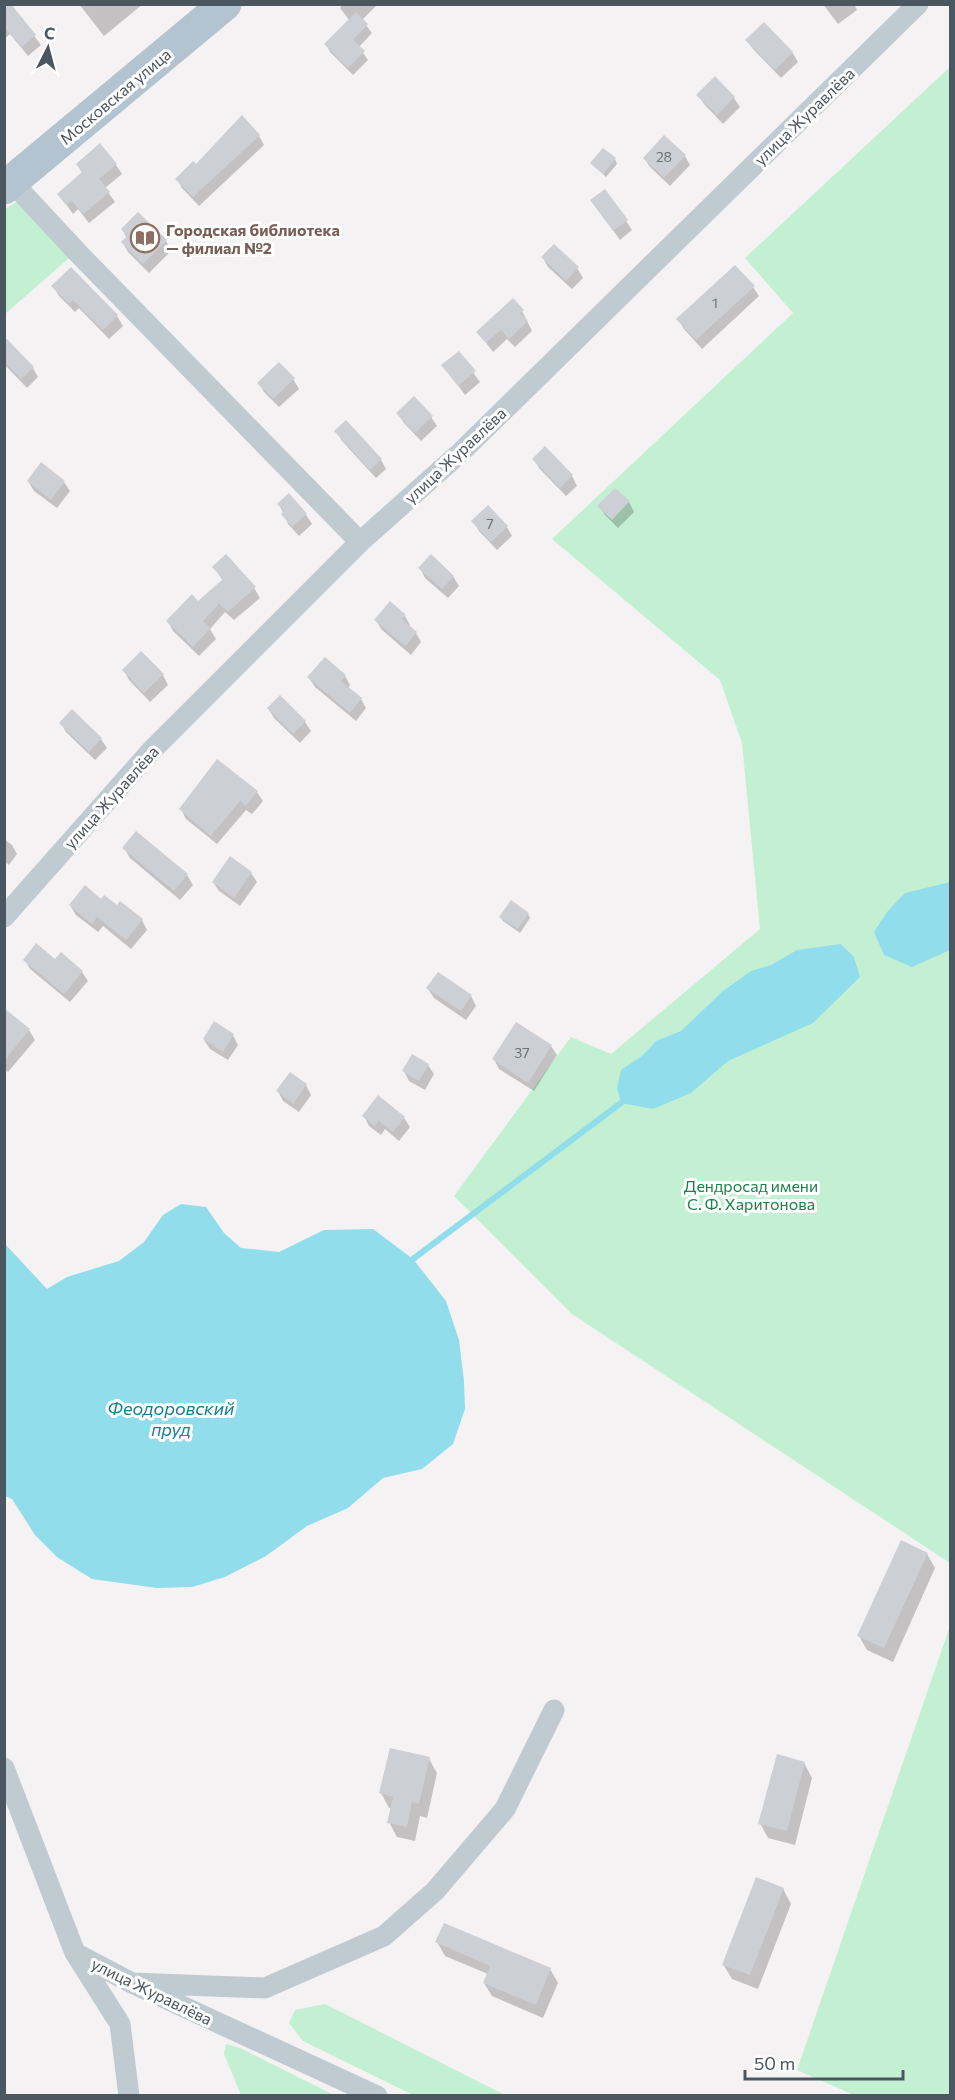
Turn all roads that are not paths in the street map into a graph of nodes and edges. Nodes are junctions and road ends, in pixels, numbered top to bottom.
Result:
1 (225, 4) edge
2 (918, 4) edge
3 (8, 185) edge
4 (360, 542) junction
5 (4, 917) edge
6 (554, 1710) dead end
7 (4, 1768) edge
8 (75, 1953) junction
9 (132, 1983) junction
10 (129, 2096) edge
11 (377, 2096) edge

1 - 3 main road, Московская улица
2 - 4 street, улица Журавлёва
3 - 4 street
4 - 5 street, улица Журавлёва
6 - 9 street
7 - 8 street, улица Журавлёва
8 - 9 street, улица Журавлёва
8 - 10 street
9 - 11 street, улица Журавлёва

